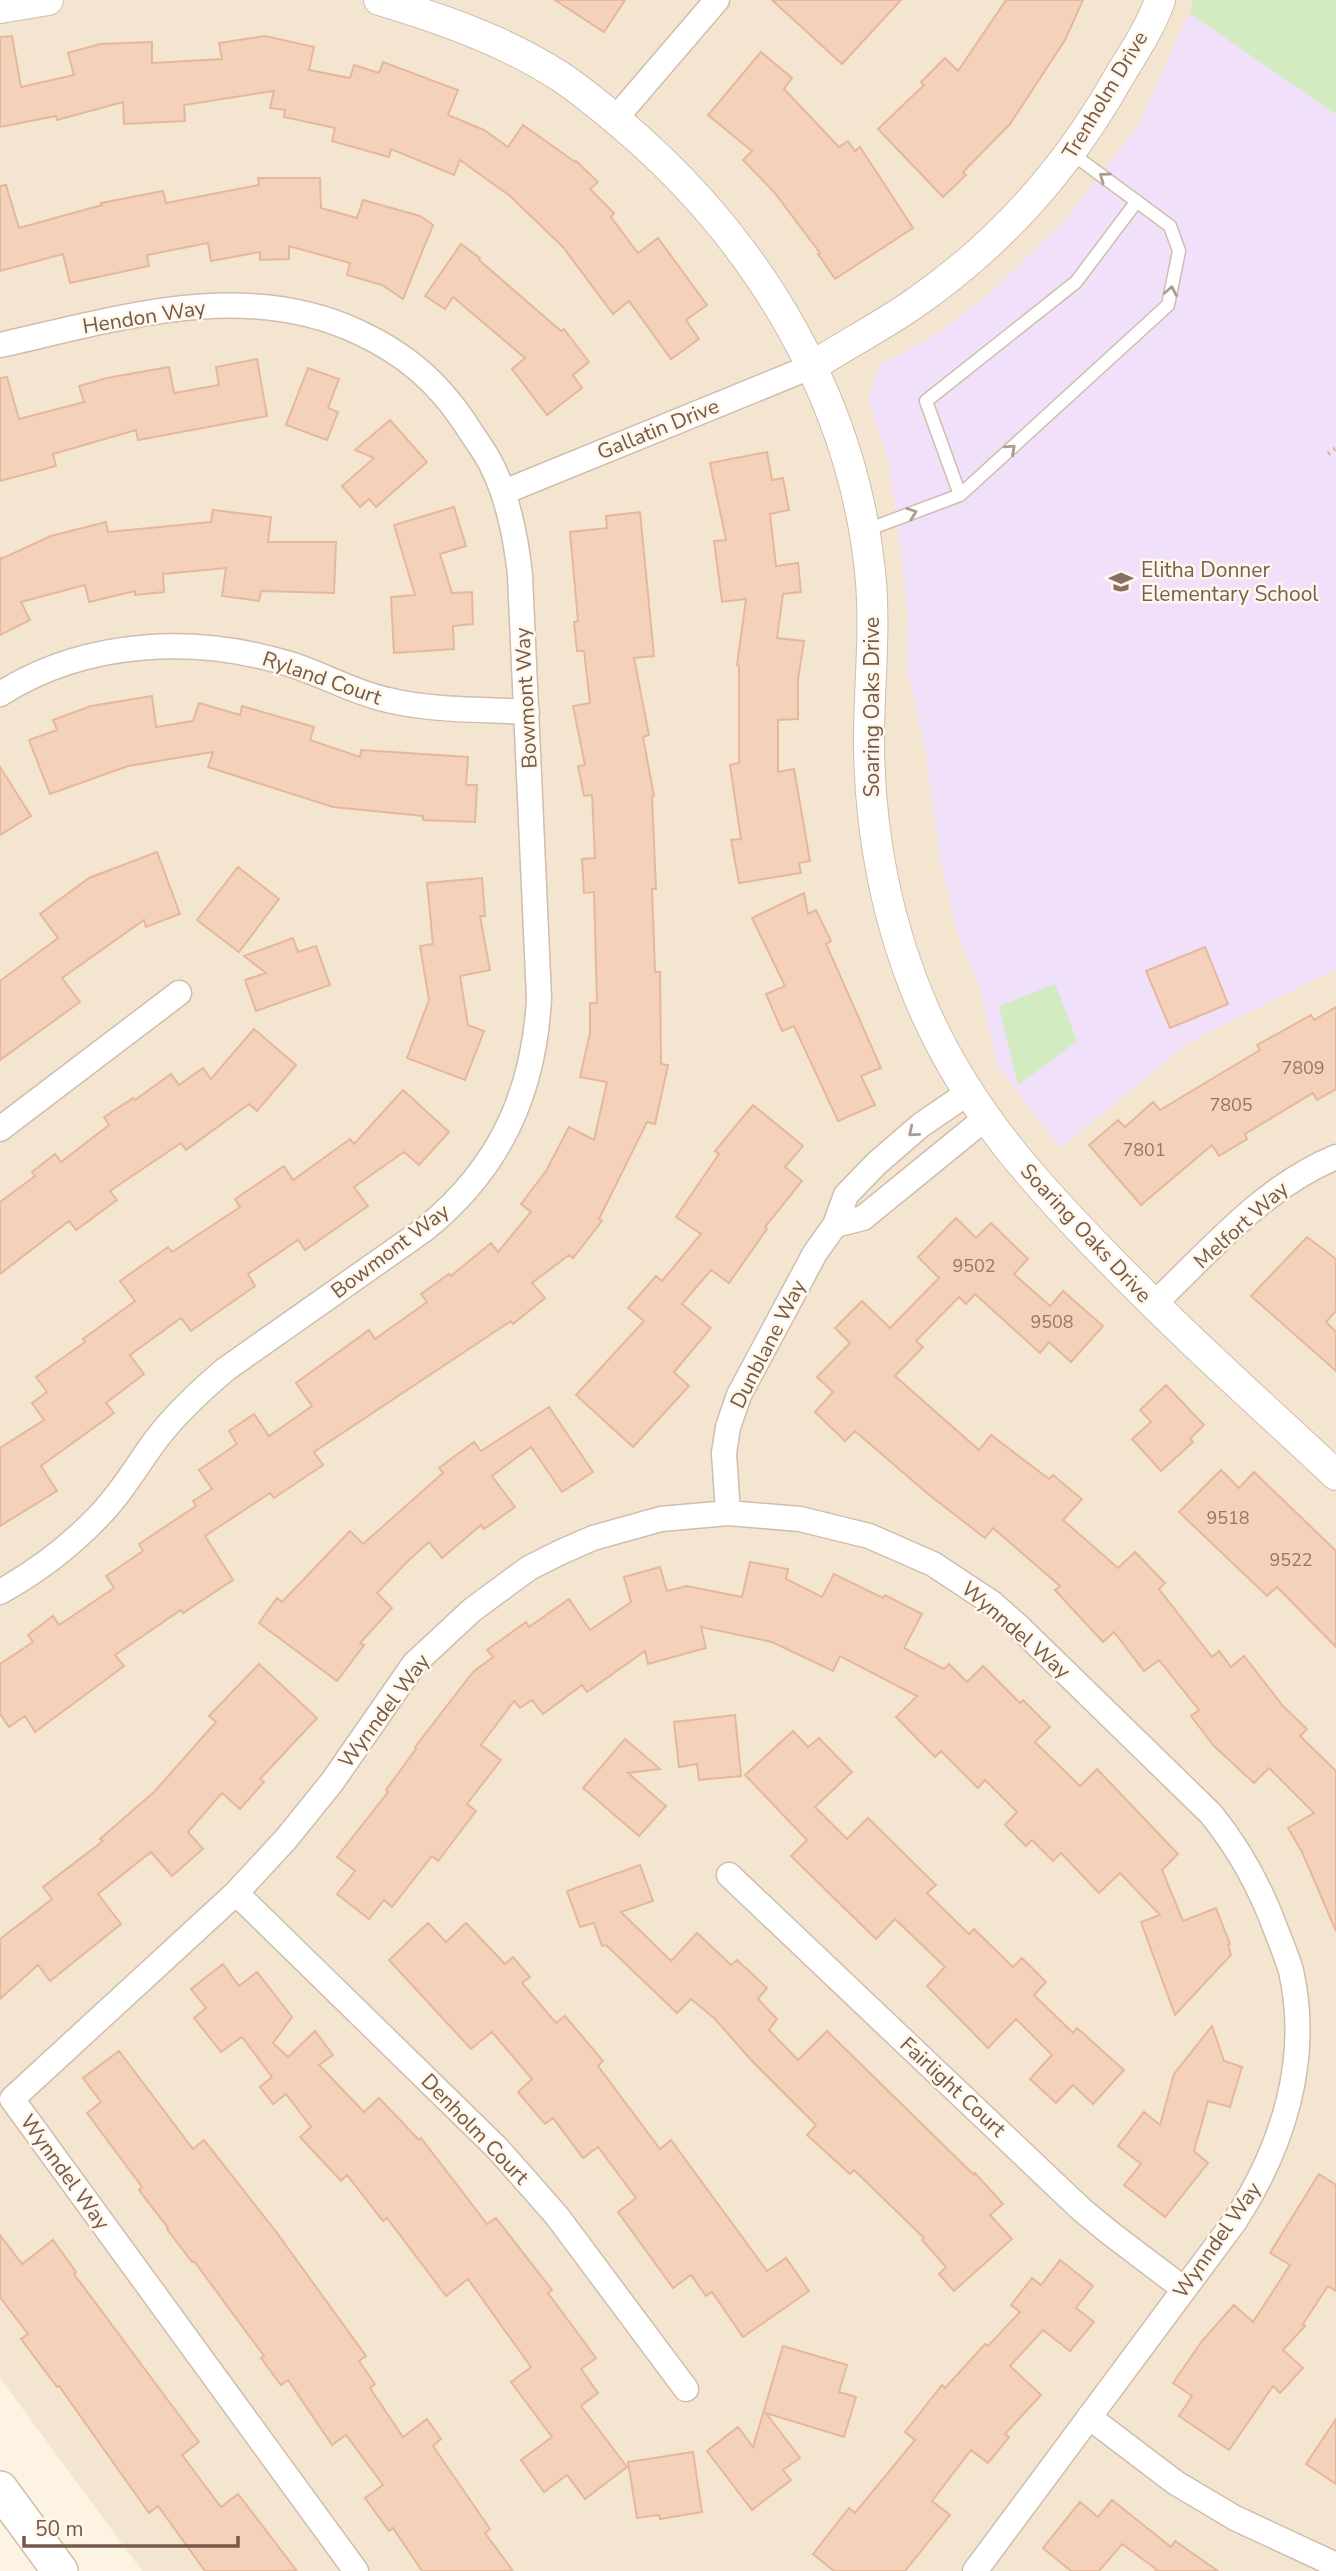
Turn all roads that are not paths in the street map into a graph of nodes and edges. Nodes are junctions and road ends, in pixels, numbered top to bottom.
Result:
1 (48, 0) edge
2 (379, 0) edge
3 (717, 0) edge
4 (1160, 0) edge
5 (0, 8) edge
6 (615, 119) junction
7 (1071, 153) junction
8 (1137, 201) junction
9 (0, 345) edge
10 (813, 366) junction
11 (504, 492) junction
12 (960, 495) junction
13 (863, 531) junction
14 (0, 694) edge
15 (527, 712) junction
16 (179, 993) dead end
17 (968, 1093) junction
18 (986, 1117) junction
19 (0, 1129) edge
20 (1336, 1157) edge
21 (835, 1226) junction
22 (1153, 1305) junction
23 (1336, 1475) edge
24 (728, 1513) junction
25 (0, 1592) edge
26 (729, 1875) dead end
27 (236, 1893) junction
28 (1184, 2289) junction
29 (686, 2389) dead end
30 (1089, 2417) junction
31 (3, 2498) edge
32 (1336, 2565) edge
33 (60, 2571) edge
34 (356, 2571) edge
35 (975, 2571) edge

1 - 5 street
2 - 6 street, Soaring Oaks Drive
3 - 6 street
4 - 7 street, Trenholm Drive
6 - 10 street, Soaring Oaks Drive
8 -> 7 lane
7 - 10 street, Trenholm Drive
8 - 12 lane
12 -> 8 lane
9 - 11 street, Hendon Way
10 - 11 street, Gallatin Drive
10 - 13 street, Soaring Oaks Drive
11 - 15 street, Bowmont Way
13 -> 12 lane
13 - 17 street, Soaring Oaks Drive
14 - 15 street, Ryland Court
15 - 25 street, Bowmont Way
16 - 19 street
17 - 18 street, Soaring Oaks Drive
17 -> 21 street, Dunblane Way
18 - 21 street
18 - 22 street, Soaring Oaks Drive
20 - 22 street, Melfort Way
21 - 24 street, Dunblane Way
22 - 23 street, Soaring Oaks Drive
24 - 27 street, Wynndel Way
24 - 28 street, Wynndel Way
26 - 28 street, Fairlight Court
27 - 29 street, Denholm Court
27 - 34 street, Wynndel Way
28 - 30 street, Wynndel Way
30 - 32 street
30 - 35 street, Wynndel Way
31 - 33 main road

